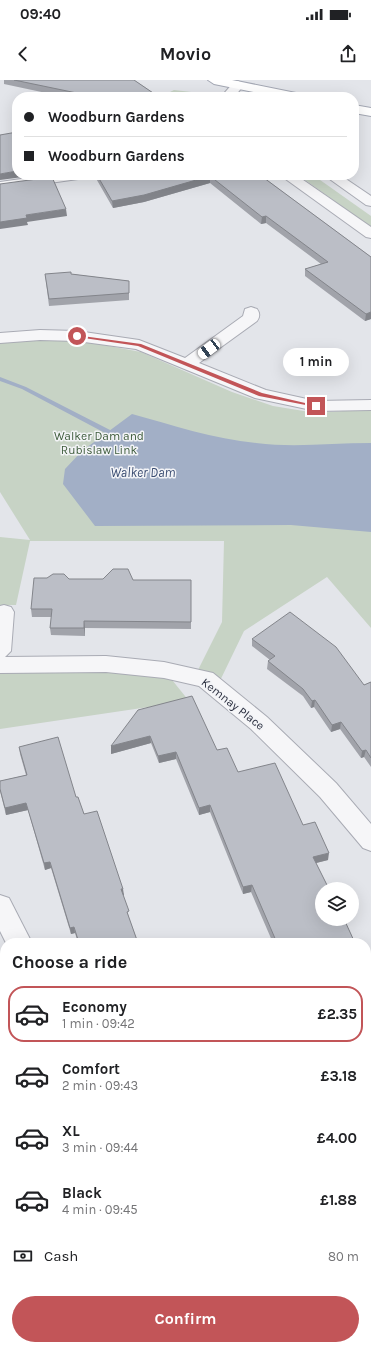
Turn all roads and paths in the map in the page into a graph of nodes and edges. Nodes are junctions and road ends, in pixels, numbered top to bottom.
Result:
1 (214, 80) edge
2 (238, 85) junction
3 (232, 92) edge
4 (272, 92) edge
5 (359, 110) edge
6 (371, 112) edge
7 (43, 180) edge
8 (294, 180) edge
9 (338, 180) edge
10 (0, 186) edge
11 (371, 202) edge
12 (371, 234) edge
13 (251, 312) dead end
14 (0, 338) edge
15 (186, 365) junction
16 (371, 405) edge
17 (4, 612) dead end
18 (0, 651) edge
19 (0, 665) edge
20 (371, 840) edge
21 (0, 906) edge
22 (16, 938) edge

1 - 2 main road
2 - 3 street
2 - 4 main road
5 - 6 main road
7 - 10 street
8 - 12 street
9 - 11 street
13 - 15 street
14 - 15 street
15 - 16 street
17 - 18 street
19 - 20 street, Kemnay Place
21 - 22 street

